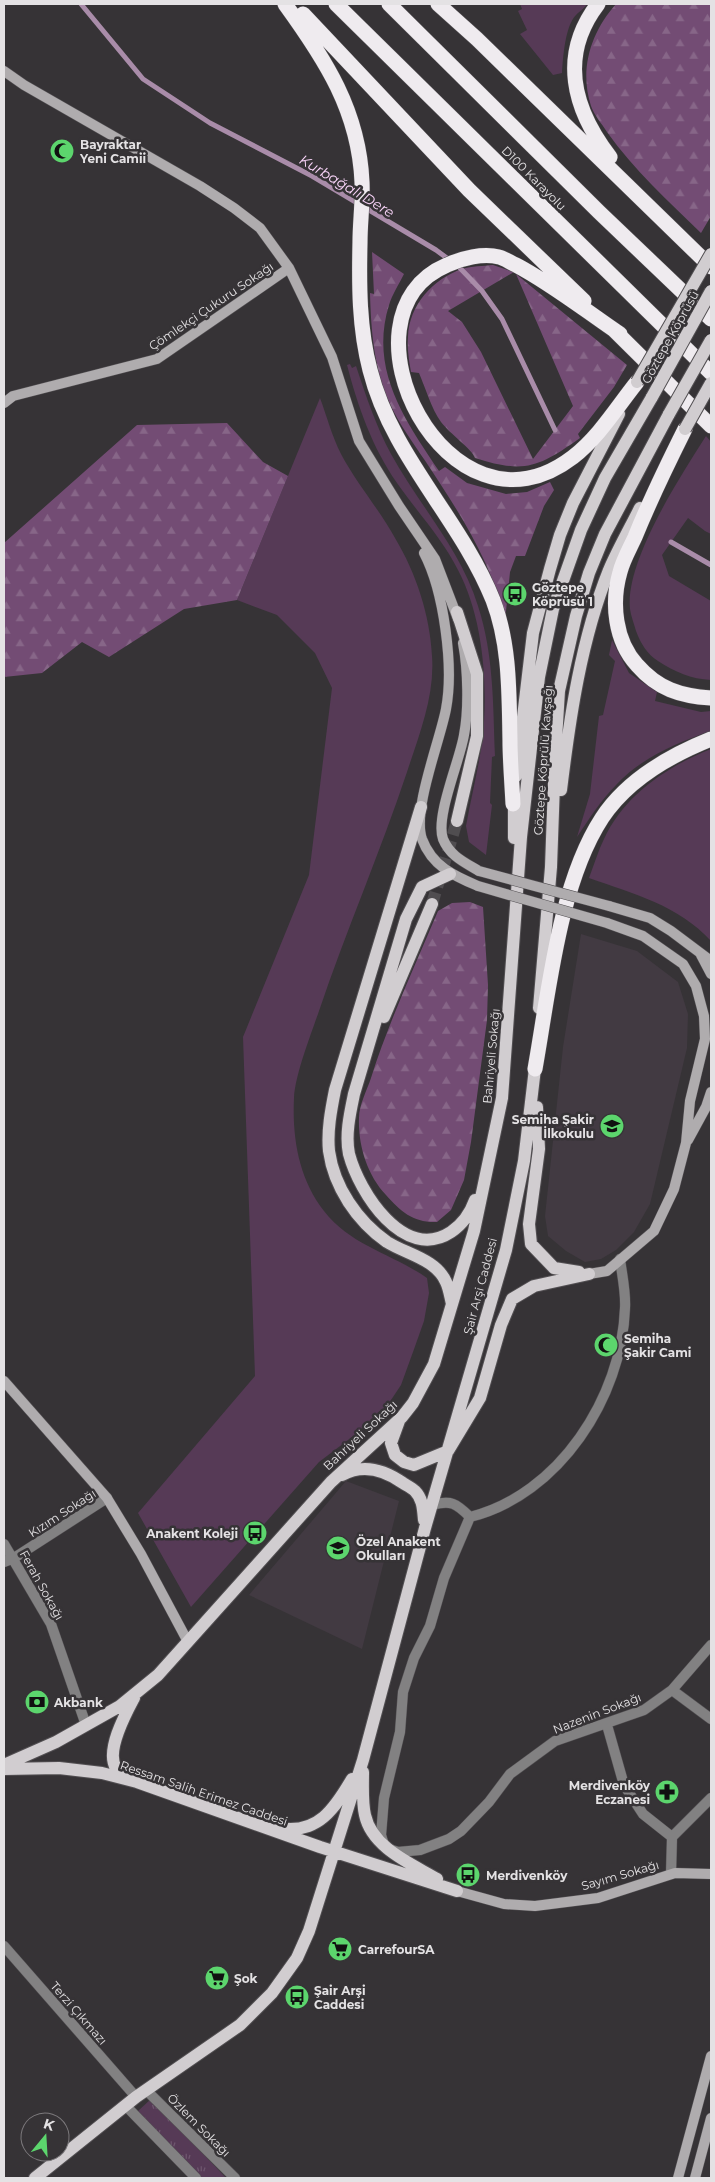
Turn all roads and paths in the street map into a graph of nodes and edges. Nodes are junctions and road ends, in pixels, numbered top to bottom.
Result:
1 (285, 4) edge
2 (293, 4) edge
3 (336, 4) edge
4 (390, 4) edge
5 (438, 4) edge
6 (598, 4) edge
7 (4, 71) edge
8 (638, 194) junction
9 (711, 254) edge
10 (711, 267) edge
11 (289, 268) junction
12 (711, 291) edge
13 (711, 319) edge
14 (620, 334) junction
15 (711, 340) edge
16 (711, 373) edge
17 (637, 382) joint
18 (711, 383) edge
19 (652, 397) joint
20 (4, 403) edge
21 (711, 426) edge
22 (685, 429) junction
23 (595, 445) junction
24 (399, 506) junction
25 (457, 612) junction
26 (711, 698) edge
27 (711, 739) edge
28 (514, 804) junction
29 (420, 808) junction
30 (457, 821) tunnel mouth
31 (551, 867) junction
32 (450, 874) junction
33 (432, 904) tunnel mouth
34 (515, 926) junction
35 (700, 953) junction
36 (711, 961) edge
37 (711, 974) edge
38 (709, 1016) edge
39 (535, 1069) junction
40 (711, 1092) edge
41 (354, 1094) junction
42 (709, 1109) edge
43 (686, 1143) junction
44 (489, 1165) junction
45 (620, 1259) junction
46 (589, 1274) junction
47 (453, 1305) junction
48 (4, 1380) edge
49 (402, 1417) junction
50 (448, 1451) junction
51 (330, 1482) junction
52 (107, 1498) junction
53 (432, 1505) junction
54 (470, 1517) junction
55 (425, 1528) junction
56 (4, 1544) edge
57 (9, 1560) edge
58 (188, 1642) junction
59 (711, 1645) edge
60 (139, 1690) junction
61 (672, 1690) junction
62 (711, 1719) edge
63 (86, 1725) junction
64 (608, 1725) junction
65 (363, 1760) junction
66 (4, 1765) edge
67 (4, 1769) edge
68 (137, 1782) junction
69 (711, 1798) edge
70 (246, 1821) junction
71 (672, 1837) junction
72 (386, 1847) junction
73 (334, 1851) junction
74 (671, 1874) junction
75 (711, 1876) edge
76 (457, 1891) junction
77 (4, 1946) edge
78 (711, 2056) edge
79 (141, 2094) junction
80 (126, 2106) junction
81 (711, 2118) edge
82 (35, 2178) edge
83 (196, 2178) edge
84 (235, 2178) edge
85 (678, 2178) edge
86 (695, 2178) edge

1 - 28 highway
2 - 14 highway
3 - 16 highway, D100 Karayolu
4 - 13 highway, D100 Karayolu
5 - 8 highway
6 - 8 highway
7 - 11 main road
8 - 10 highway
9 - 17 main road, bridge
11 - 20 main road, Çömlekçi Çukuru Sokağı
11 - 24 main road
12 - 19 main road, Göztepe Köprüsü, bridge
14 - 21 highway
14 - 23 highway
15 - 31 main road, Göztepe Köprülü Kavşağı, bridge
17 - 23 highway
18 - 22 main road, bridge
19 - 34 main road, Göztepe Köprülü Kavşağı
22 - 26 highway
22 - 31 main road
23 - 28 main road
24 - 25 main road
24 - 29 main road
25 - 30 main road
25 - 35 main road, bridge
27 - 39 highway
28 - 34 main road
29 - 32 main road
29 - 47 main road
31 - 39 main road, Göztepe Köprülü Kavşağı
32 - 38 main road, bridge
32 - 41 main road
33 - 41 main road
34 - 44 main road, Bahriyeli Sokağı
35 - 36 main road
35 - 37 main road
38 - 43 main road
39 - 46 main road
39 - 50 main road, Şair Arşi Caddesi
40 - 42 main road
41 - 44 main road
42 - 43 main road
43 - 45 main road
44 - 47 main road, Bahriyeli Sokağı
45 - 46 main road
45 - 54 street
46 - 50 main road
47 - 49 main road, Bahriyeli Sokağı
48 - 52 main road
49 - 50 main road
49 - 51 main road, Bahriyeli Sokağı
50 - 53 main road, Şair Arşi Caddesi
51 - 55 main road
51 - 58 main road, Bahriyeli Sokağı
52 - 57 street, Kızım Sokağı
52 - 58 main road
53 - 54 street
53 - 55 main road, Şair Arşi Caddesi
54 - 72 street
55 - 65 main road, Şair Arşi Caddesi
56 - 57 street, Ferah Sokağı
57 - 63 street, Ferah Sokağı
58 - 60 main road, Bahriyeli Sokağı
59 - 61 street, Nazenin Sokağı
60 - 63 main road, Bahriyeli Sokağı
60 - 68 main road
61 - 62 street
61 - 64 street, Nazenin Sokağı
63 - 66 main road, Bahriyeli Sokağı
64 - 71 street
64 - 72 street, Nazenin Sokağı
65 - 70 main road
65 - 72 main road
65 - 73 main road, Şair Arşi Caddesi
67 - 68 main road, Ressam Salih Erimez Caddesi
68 - 70 main road, Ressam Salih Erimez Caddesi
69 - 71 street
70 - 73 main road, Ressam Salih Erimez Caddesi
71 - 74 street
72 - 76 main road
73 - 76 main road, Sayım Sokağı
73 - 79 main road, Şair Arşi Caddesi
74 - 75 main road, Sayım Sokağı
74 - 76 main road, Sayım Sokağı
77 - 79 street, Terzi Çıkmazı
78 - 85 main road
79 - 80 main road, Şair Arşi Caddesi
79 - 84 street, Özlem Sokağı
80 - 82 main road, Şair Arşi Caddesi
80 - 83 street
81 - 86 main road

